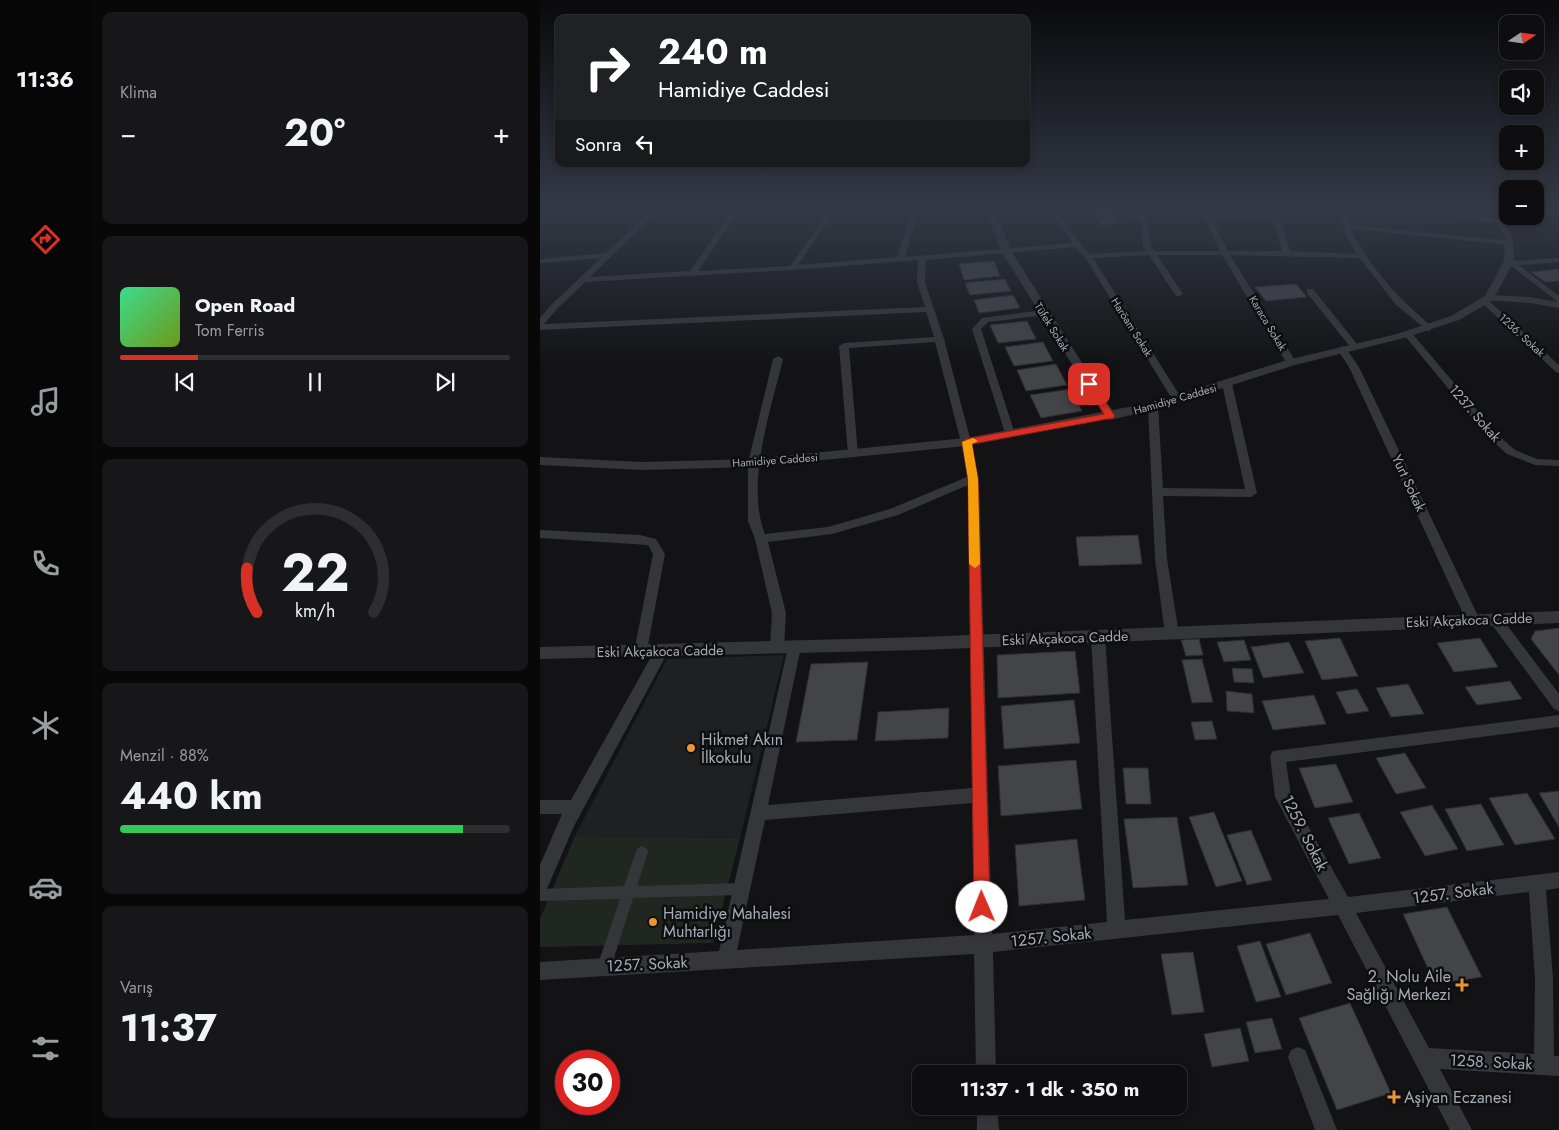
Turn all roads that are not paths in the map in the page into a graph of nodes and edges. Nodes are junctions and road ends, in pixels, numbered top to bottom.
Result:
1 (555, 260) edge
2 (605, 260) edge
3 (702, 260) edge
4 (798, 260) edge
5 (891, 260) edge
6 (922, 260) edge
7 (1011, 260) edge
8 (1090, 260) edge
9 (1156, 260) edge
10 (1229, 260) edge
11 (1365, 260) edge
12 (1559, 260) edge
13 (540, 261) edge
14 (1510, 262) junction
15 (792, 268) junction
16 (692, 274) junction
17 (584, 280) junction
18 (1310, 291) dead end
19 (1178, 294) dead end
20 (1486, 300) junction
21 (1559, 300) edge
22 (1559, 305) edge
23 (929, 309) junction
24 (1043, 313) junction
25 (540, 324) edge
26 (1428, 328) junction
27 (1408, 334) junction
28 (940, 339) junction
29 (1348, 348) junction
30 (778, 359) dead end
31 (1291, 362) junction
32 (1559, 370) edge
33 (1227, 384) junction
34 (1177, 399) junction
35 (1153, 406) junction
36 (1110, 416) junction
37 (1010, 434) junction
38 (966, 442) junction
39 (853, 454) junction
40 (540, 461) edge
41 (753, 463) junction
42 (1559, 463) edge
43 (973, 479) junction
44 (1157, 492) junction
45 (540, 534) edge
46 (761, 539) junction
47 (1559, 616) edge
48 (1495, 619) junction
49 (1472, 620) junction
50 (1172, 634) junction
51 (1098, 637) junction
52 (976, 641) junction
53 (794, 647) junction
54 (777, 648) junction
55 (641, 652) junction
56 (661, 652) junction
57 (540, 653) edge
58 (1559, 705) edge
59 (1559, 721) edge
60 (980, 795) junction
61 (540, 807) edge
62 (575, 807) junction
63 (758, 813) junction
64 (642, 852) dead end
65 (1559, 880) edge
66 (1537, 882) junction
67 (540, 885) edge
68 (741, 889) junction
69 (628, 892) junction
70 (540, 894) edge
71 (1344, 906) junction
72 (1117, 930) junction
73 (983, 944) junction
74 (726, 960) junction
75 (604, 967) junction
76 (540, 971) edge
77 (1298, 1057) dead end
78 (1424, 1058) junction
79 (986, 1065) edge
80 (1552, 1065) edge
81 (987, 1115) edge
82 (988, 1130) edge
83 (1326, 1130) edge
84 (1460, 1130) edge

1 - 13 street
2 - 17 street
3 - 16 street
4 - 15 street
5 - 15 street
6 - 23 street
7 - 24 street, Tüfek Sokak
8 - 34 street, Haröam Sokak
9 - 19 street
10 - 31 street, Karaca Sokak
11 - 26 street
12 - 14 street
14 - 20 street
14 - 21 street
15 - 16 street
16 - 17 street
17 - 25 street
18 - 29 street, Yurt Sokak
20 - 22 street
20 - 26 street, Hamidiye Caddesi
20 - 32 street, 1236. Sokak
23 - 25 street
23 - 28 street
24 - 36 street, Tüfek Sokak
24 - 37 street
26 - 27 street, Hamidiye Caddesi
27 - 29 street, Hamidiye Caddesi
27 - 42 street, 1237. Sokak
28 - 38 street
28 - 39 street
29 - 31 street, Hamidiye Caddesi
29 - 49 street, Yurt Sokak
30 - 41 street
31 - 33 street, Hamidiye Caddesi
33 - 34 street, Hamidiye Caddesi
33 - 44 street
34 - 35 street, Hamidiye Caddesi
35 - 36 street, Hamidiye Caddesi
35 - 44 street
36 - 37 street, Hamidiye Caddesi
37 - 38 street, Hamidiye Caddesi
38 - 39 street, Hamidiye Caddesi
38 - 43 street
39 - 41 street, Hamidiye Caddesi
40 - 41 street, Hamidiye Caddesi
41 - 46 street
43 - 46 street
43 - 52 street
44 - 50 street
45 - 55 street
46 - 54 street
47 - 48 street, Eski Akçakoca Cadde
48 - 49 street, Eski Akçakoca Cadde
48 - 58 street
49 - 50 street, Eski Akçakoca Cadde
50 - 51 street, Eski Akçakoca Cadde
51 - 52 street, Eski Akçakoca Cadde
51 - 72 street
52 - 53 street, Eski Akçakoca Cadde
52 - 60 street
53 - 54 street, Eski Akçakoca Cadde
53 - 63 street
54 - 56 street, Eski Akçakoca Cadde
55 - 56 street, Eski Akçakoca Cadde
55 - 57 street, Eski Akçakoca Cadde
56 - 62 street
59 - 71 street, 1259. Sokak
60 - 63 street
60 - 73 street
61 - 62 street
62 - 67 street
63 - 68 street
64 - 69 street
65 - 66 street, 1257. Sokak
66 - 71 street, 1257. Sokak
66 - 80 street
68 - 69 street
68 - 74 street
69 - 70 street
69 - 75 street
71 - 72 street, 1257. Sokak
71 - 78 street, 1259. Sokak
72 - 73 street, 1257. Sokak
73 - 74 street, 1257. Sokak
73 - 79 street
74 - 75 street, 1257. Sokak
75 - 76 street, 1257. Sokak
77 - 83 street
78 - 80 street, 1258. Sokak
78 - 84 street, 1259. Sokak
81 - 82 street

